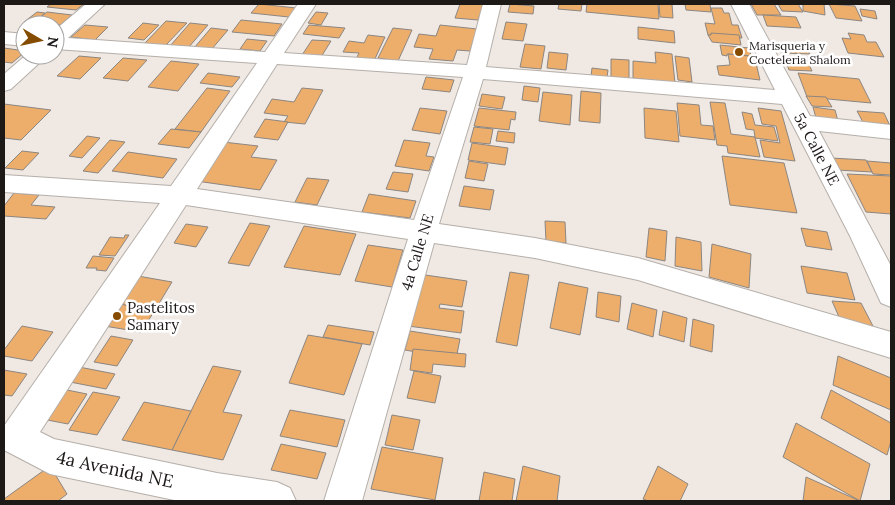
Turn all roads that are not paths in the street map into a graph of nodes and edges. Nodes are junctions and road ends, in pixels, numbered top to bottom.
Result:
1 (96, 4) edge
2 (307, 4) edge
3 (492, 4) edge
4 (740, 4) edge
5 (65, 33) edge
6 (65, 43) edge
7 (270, 59) junction
8 (27, 65) edge
9 (476, 72) junction
10 (4, 85) edge
11 (790, 98) junction
12 (802, 122) junction
13 (891, 132) edge
14 (4, 183) edge
15 (179, 195) junction
16 (424, 230) junction
17 (879, 244) edge
18 (891, 294) edge
19 (891, 345) edge
20 (277, 501) edge
21 (343, 501) edge

1 - 5 street
2 - 7 street
3 - 9 street, 4a Calle NE
4 - 11 street, 5a Calle NE
6 - 7 street
7 - 9 street
7 - 15 street
8 - 10 street
9 - 11 street
9 - 16 street, 4a Calle NE
11 - 12 street, 5a Calle NE
12 - 13 street
12 - 17 street, 5a Calle NE
14 - 15 street
15 - 16 street
15 - 20 street, 4a Avenida NE
16 - 19 street
16 - 21 street, 4a Calle NE
17 - 18 street, 5a Calle NE

